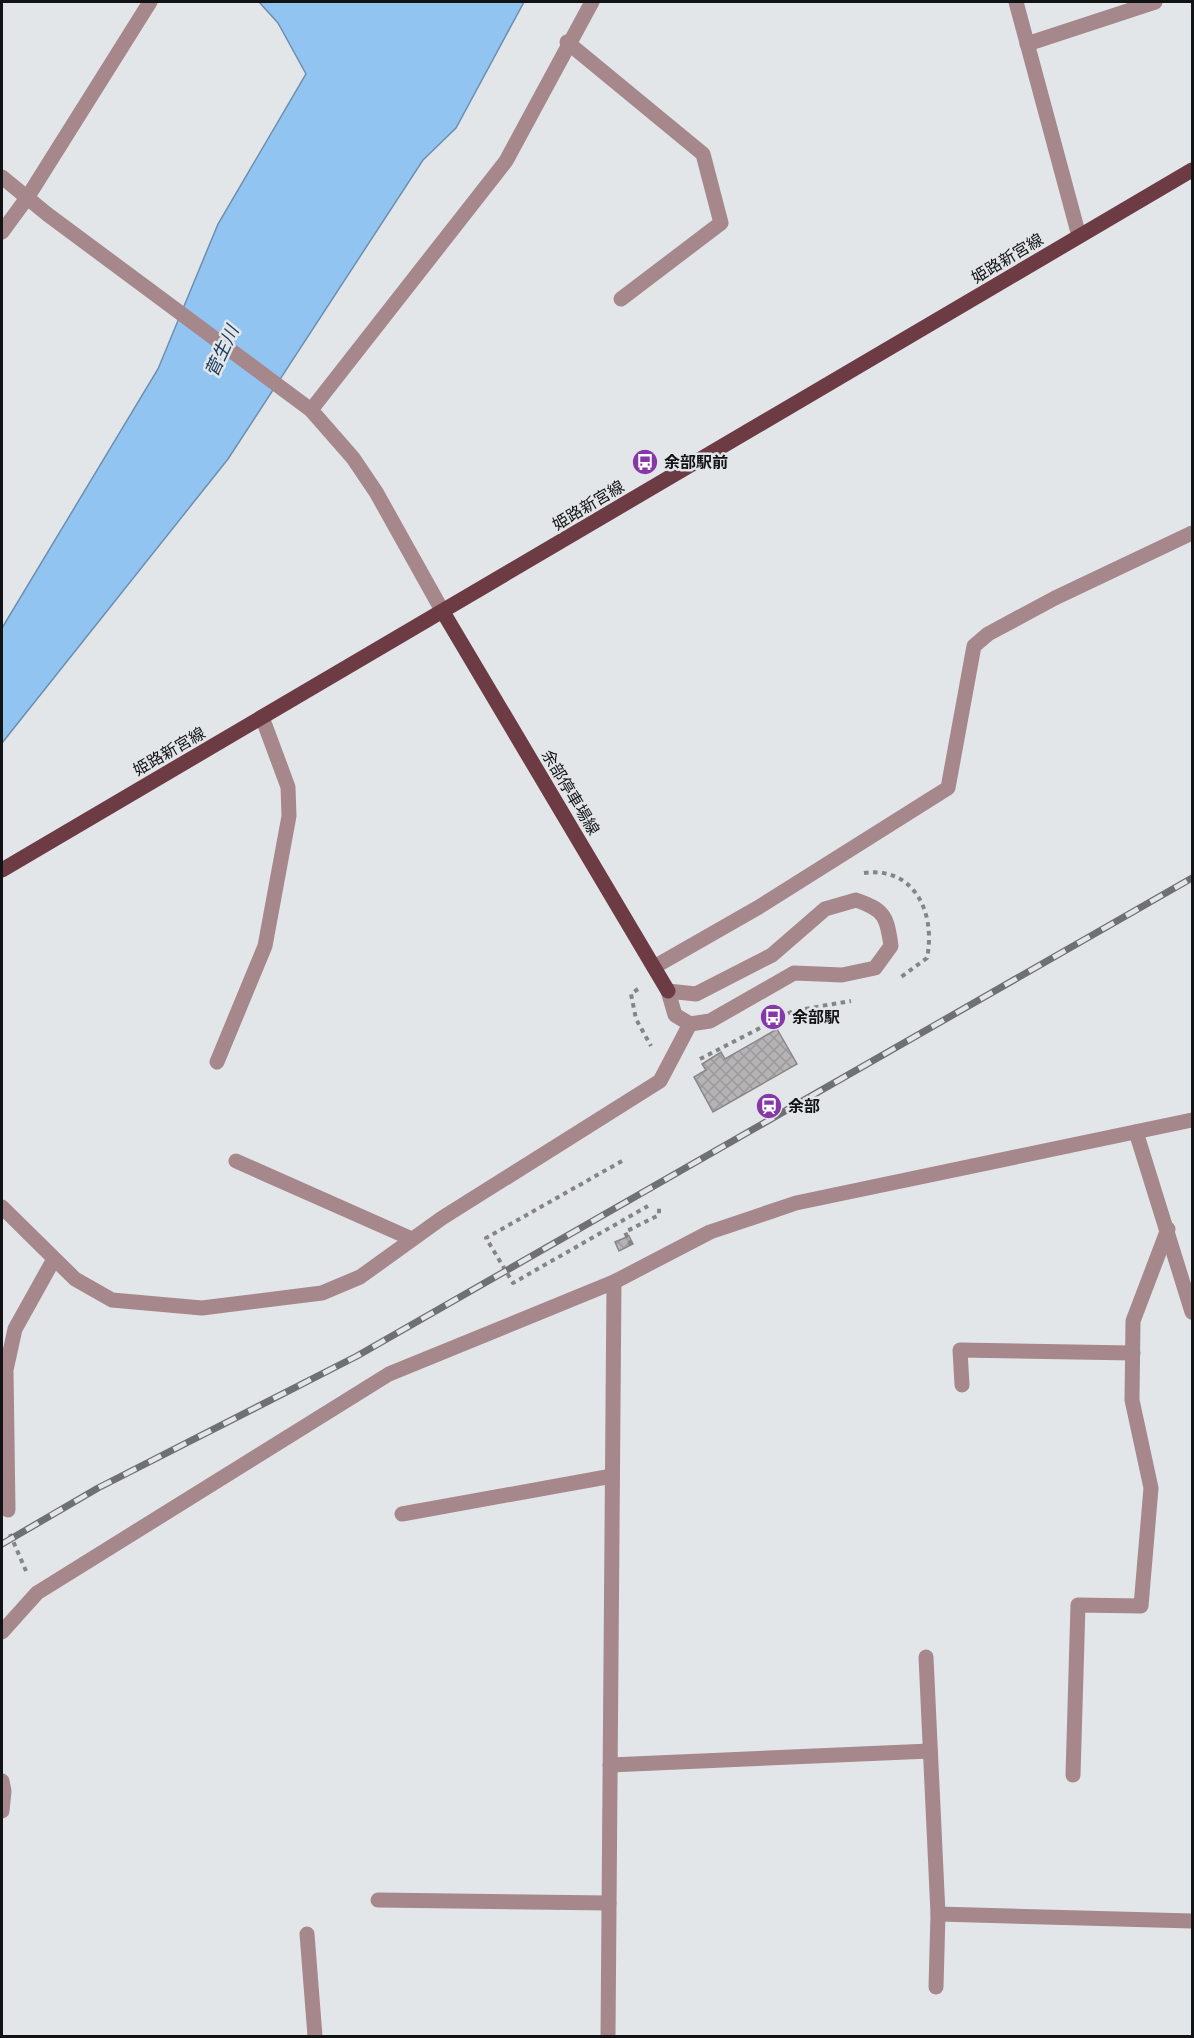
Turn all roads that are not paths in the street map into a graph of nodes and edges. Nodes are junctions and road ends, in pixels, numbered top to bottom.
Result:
1 (150, 2) edge
2 (592, 2) edge
3 (1016, 2) edge
4 (1155, 2) edge
5 (567, 42) junction
6 (1027, 44) junction
7 (1192, 171) edge
8 (2, 177) edge
9 (27, 198) junction
10 (2, 232) edge
11 (1079, 236) junction
12 (621, 299) dead end
13 (311, 410) junction
14 (1192, 533) edge
15 (443, 612) junction
16 (262, 717) junction
17 (2, 870) edge
18 (654, 967) junction
19 (668, 991) junction
20 (690, 1024) junction
21 (217, 1062) dead end
22 (1192, 1120) edge
23 (1136, 1132) junction
24 (236, 1161) dead end
25 (2, 1207) edge
26 (1168, 1229) junction
27 (412, 1239) junction
28 (54, 1259) junction
29 (614, 1282) junction
30 (1192, 1312) edge
31 (1133, 1353) junction
32 (962, 1385) dead end
33 (612, 1476) junction
34 (8, 1510) road end
35 (402, 1514) dead end
36 (2, 1632) edge
37 (926, 1657) dead end
38 (930, 1751) junction
39 (610, 1765) junction
40 (1073, 1775) dead end
41 (2, 1781) edge
42 (2, 1811) edge
43 (378, 1899) dead end
44 (609, 1903) junction
45 (938, 1914) junction
46 (1192, 1921) edge
47 (307, 1934) dead end
48 (936, 1987) dead end
49 (315, 2037) edge
50 (608, 2037) edge

1 - 9 street
2 - 5 street
3 - 6 street
4 - 6 street
5 - 12 street
5 - 13 street
6 - 11 street
7 - 11 main road, 姫路新宮線
8 - 9 street
9 - 10 street
9 - 13 street
11 - 15 main road, 姫路新宮線
13 - 15 street
14 - 18 street
15 - 16 main road, 姫路新宮線
15 - 18 main road, 余部停車場線
16 - 17 main road, 姫路新宮線
16 - 21 street
18 - 19 main road, 余部停車場線
19 - 20 street
19 - 20 street
20 - 27 street
22 - 23 street
23 - 26 street
23 - 29 street
24 - 27 street
25 - 28 street
26 - 30 street
26 - 31 street
27 - 28 street
28 - 34 street
29 - 33 street
29 - 36 street
31 - 32 street
31 - 40 street
33 - 35 street
33 - 39 street
37 - 38 street
38 - 39 street
38 - 45 street
39 - 44 street
41 - 42 street
43 - 44 street
44 - 50 street
45 - 46 street
45 - 48 street
47 - 49 street

